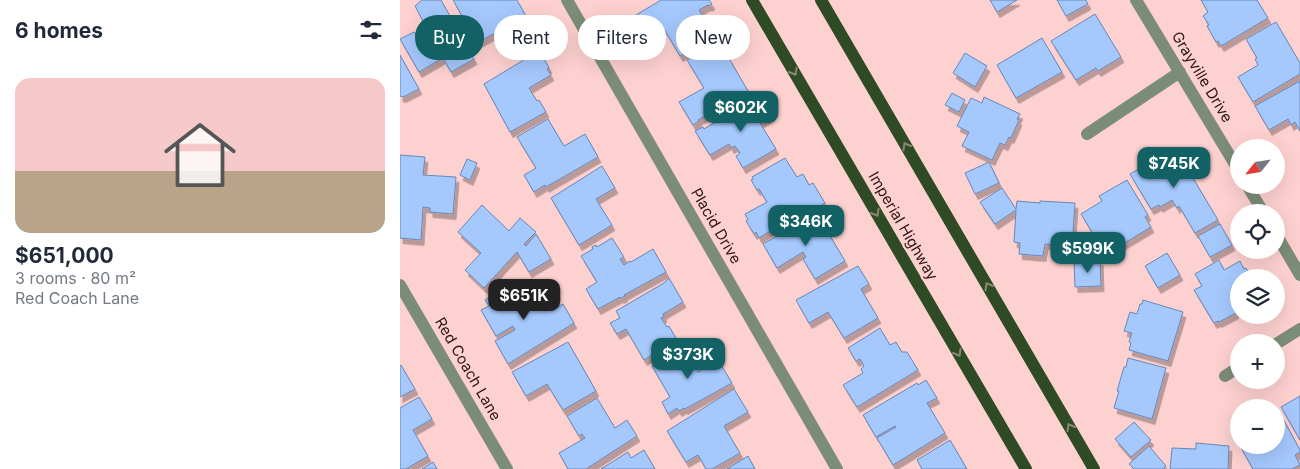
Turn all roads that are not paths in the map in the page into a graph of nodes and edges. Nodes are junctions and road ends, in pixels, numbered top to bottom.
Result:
1 (567, 0) edge
2 (752, 0) edge
3 (821, 0) edge
4 (1136, 0) edge
5 (1180, 72) junction
6 (1087, 134) dead end
7 (1230, 156) edge
8 (1285, 249) edge
9 (1300, 274) edge
10 (400, 284) edge
11 (1300, 329) edge
12 (1285, 338) edge
13 (1230, 373) edge
14 (1225, 376) dead end
15 (507, 469) edge
16 (836, 469) edge
17 (1026, 469) edge
18 (1094, 469) edge

1 - 16 street, Placid Drive
2 -> 17 main road, Imperial Highway
18 -> 3 main road
4 - 5 street, Grayville Drive
5 - 6 street
5 - 7 street, Grayville Drive
8 - 9 street
10 - 15 street, Red Coach Lane
11 - 12 street
13 - 14 street

